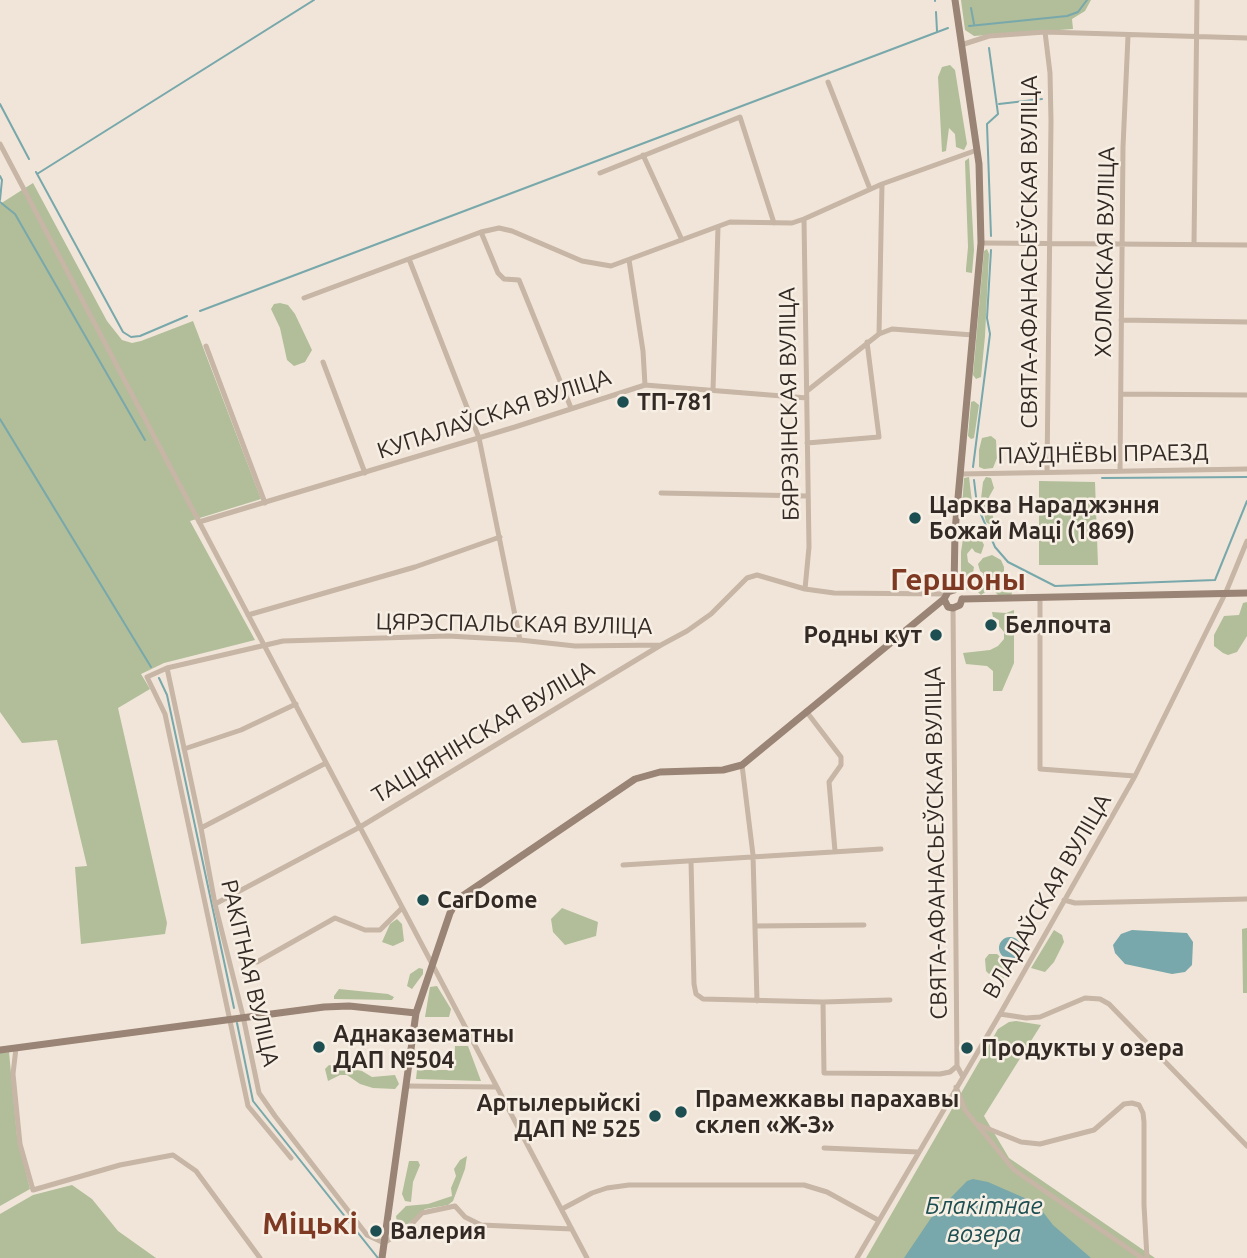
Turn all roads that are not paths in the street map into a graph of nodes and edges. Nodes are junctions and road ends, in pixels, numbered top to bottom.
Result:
1 (955, 0) edge
2 (1197, 0) edge
3 (1045, 32) junction
4 (1128, 36) junction
5 (1195, 36) junction
6 (1247, 38) edge
7 (961, 45) junction
8 (828, 82) dead end
9 (0, 144) edge
10 (977, 150) junction
11 (643, 155) junction
12 (600, 173) dead end
13 (882, 184) junction
14 (870, 189) junction
15 (804, 219) junction
16 (774, 223) junction
17 (718, 227) junction
18 (481, 232) junction
19 (682, 240) junction
20 (981, 243) junction
21 (1194, 244) junction
22 (1050, 245) junction
23 (1123, 245) junction
24 (1247, 245) edge
25 (409, 259) junction
26 (629, 260) junction
27 (304, 298) dead end
28 (1121, 320) junction
29 (1247, 322) edge
30 (880, 334) junction
31 (973, 335) junction
32 (867, 342) junction
33 (205, 346) dead end
34 (323, 362) dead end
35 (645, 385) junction
36 (713, 390) junction
37 (807, 394) junction
38 (1121, 394) junction
39 (1247, 395) edge
40 (571, 408) junction
41 (479, 438) junction
42 (807, 443) junction
43 (1247, 469) edge
44 (1120, 470) junction
45 (1047, 472) junction
46 (365, 473) junction
47 (960, 474) junction
48 (661, 493) dead end
49 (807, 496) junction
50 (265, 502) junction
51 (198, 522) junction
52 (500, 537) junction
53 (1247, 541) edge
54 (804, 589) junction
55 (954, 590) junction
56 (1226, 592) junction
57 (1247, 593) edge
58 (945, 597) junction
59 (1040, 598) junction
60 (962, 599) junction
61 (953, 608) junction
62 (248, 615) junction
63 (520, 640) junction
64 (264, 644) junction
65 (661, 645) junction
66 (167, 668) junction
67 (146, 677) joint
68 (296, 704) junction
69 (806, 710) junction
70 (184, 749) junction
71 (326, 763) junction
72 (742, 765) junction
73 (1135, 776) junction
74 (360, 827) junction
75 (201, 828) junction
76 (881, 849) dead end
77 (835, 850) junction
78 (753, 855) junction
79 (691, 861) junction
80 (623, 865) dead end
81 (1247, 899) edge
82 (1064, 900) junction
83 (215, 904) junction
84 (402, 908) junction
85 (864, 925) dead end
86 (755, 926) junction
87 (257, 962) dead end
88 (431, 966) junction
89 (890, 1000) dead end
90 (757, 1001) junction
91 (822, 1002) junction
92 (416, 1013) junction
93 (1000, 1014) junction
94 (243, 1016) junction
95 (229, 1018) junction
96 (16, 1048) junction
97 (0, 1050) edge
98 (957, 1066) junction
99 (963, 1077) junction
100 (407, 1086) junction
101 (496, 1087) junction
102 (956, 1087) junction
103 (979, 1125) junction
104 (1247, 1146) edge
105 (824, 1148) dead end
106 (918, 1152) junction
107 (291, 1158) dead end
108 (562, 1209) junction
109 (878, 1220) junction
110 (572, 1229) junction
111 (384, 1245) junction
112 (260, 1258) edge
113 (382, 1258) edge
114 (587, 1258) edge
115 (857, 1258) edge
116 (1144, 1258) edge

1 - 7 street
2 - 5 street
3 - 4 street
3 - 7 street
3 - 22 street, СВЯТА-АФАНАСЬЕЎСКАЯ ВУЛІЦА
4 - 5 street
4 - 23 street, ХОЛМСКАЯ ВУЛІЦА
5 - 6 street
5 - 21 street
7 - 10 street
8 - 14 street
9 - 51 street
10 - 13 street
10 - 20 street
11 - 12 street
11 - 16 street
11 - 19 street
13 - 14 street
13 - 30 street
14 - 15 street
15 - 16 street
15 - 37 street, БЯРЭЗІНСКАЯ ВУЛІЦА
16 - 17 street
17 - 19 street
17 - 36 street
18 - 25 street
18 - 26 street
18 - 40 street
19 - 26 street
20 - 22 street
20 - 31 street
21 - 23 street
21 - 24 street
22 - 23 street
22 - 45 street, СВЯТА-АФАНАСЬЕЎСКАЯ ВУЛІЦА
23 - 28 street, ХОЛМСКАЯ ВУЛІЦА
25 - 27 street
25 - 41 street
26 - 35 street
28 - 29 street
28 - 38 street, ХОЛМСКАЯ ВУЛІЦА
30 - 31 street
30 - 32 street
31 - 47 street
32 - 37 street
32 - 42 street
33 - 50 street
34 - 46 street
35 - 36 street, КУПАЛАЎСКАЯ ВУЛІЦА
35 - 40 street, КУПАЛАЎСКАЯ ВУЛІЦА
36 - 37 street, КУПАЛАЎСКАЯ ВУЛІЦА
37 - 42 street, БЯРЭЗІНСКАЯ ВУЛІЦА
38 - 39 street
38 - 44 street, ХОЛМСКАЯ ВУЛІЦА
40 - 41 street, КУПАЛАЎСКАЯ ВУЛІЦА
41 - 46 street, КУПАЛАЎСКАЯ ВУЛІЦА
41 - 52 street
42 - 49 street, БЯРЭЗІНСКАЯ ВУЛІЦА
43 - 44 street, ПАЎДНЁВЫ ПРАЕЗД
44 - 45 street, ПАЎДНЁВЫ ПРАЕЗД
45 - 47 street, ПАЎДНЁВЫ ПРАЕЗД
46 - 50 street, КУПАЛАЎСКАЯ ВУЛІЦА
47 - 55 street
48 - 49 street
49 - 54 street, БЯРЭЗІНСКАЯ ВУЛІЦА
50 - 51 street, КУПАЛАЎСКАЯ ВУЛІЦА
51 - 62 street
52 - 62 street
52 - 63 street
53 - 56 street, ВЛАДАЎСКАЯ ВУЛІЦА
54 - 58 street
54 - 65 street, ЦЯРЭСПАЛЬСКАЯ ВУЛІЦА
55 - 58 street
55 - 60 street
56 - 57 street
56 - 59 street
56 - 73 street, ВЛАДАЎСКАЯ ВУЛІЦА
58 - 61 street
58 - 69 street
59 - 60 street
59 - 73 street
60 - 61 street
61 - 98 street, СВЯТА-АФАНАСЬЕЎСКАЯ ВУЛІЦА
62 - 64 street
63 - 64 street, ЦЯРЭСПАЛЬСКАЯ ВУЛІЦА
63 - 65 street, ЦЯРЭСПАЛЬСКАЯ ВУЛІЦА
64 - 66 street, ЦЯРЭСПАЛЬСКАЯ ВУЛІЦА
64 - 68 street
65 - 74 street, ТАЦЦЯНІНСКАЯ ВУЛІЦА
66 - 67 street, ЦЯРЭСПАЛЬСКАЯ ВУЛІЦА
66 - 70 street, РАКІТНАЯ ВУЛІЦА
67 - 95 street, РАКІТНАЯ ВУЛІЦА
68 - 70 street
68 - 71 street
69 - 72 street
69 - 77 street
70 - 75 street, РАКІТНАЯ ВУЛІЦА
71 - 74 street
71 - 75 street
72 - 78 street
72 - 88 street
73 - 82 street, ВЛАДАЎСКАЯ ВУЛІЦА
74 - 83 street, ТАЦЦЯНІНСКАЯ ВУЛІЦА
74 - 84 street
75 - 83 street, РАКІТНАЯ ВУЛІЦА
76 - 77 street
77 - 78 street
78 - 79 street
78 - 86 street
79 - 80 street
79 - 90 street
81 - 82 street
82 - 93 street, ВЛАДАЎСКАЯ ВУЛІЦА
83 - 94 street, РАКІТНАЯ ВУЛІЦА
84 - 87 street
84 - 88 street
85 - 86 street
86 - 90 street
88 - 92 street
88 - 101 street
89 - 91 street
90 - 91 street
91 - 98 street
92 - 94 street
92 - 100 street
93 - 99 street, ВЛАДАЎСКАЯ ВУЛІЦА
93 - 104 street
94 - 95 street
94 - 111 street, РАКІТНАЯ ВУЛІЦА
95 - 96 street
95 - 107 street, РАКІТНАЯ ВУЛІЦА
96 - 97 street
96 - 112 street
98 - 99 street, СВЯТА-АФАНАСЬЕЎСКАЯ ВУЛІЦА
99 - 102 street, ВЛАДАЎСКАЯ ВУЛІЦА
100 - 101 street
100 - 111 street
101 - 108 street
102 - 103 street
102 - 106 street, ВЛАДАЎСКАЯ ВУЛІЦА
103 - 116 street
103 - 116 street
105 - 106 street
106 - 109 street, ВЛАДАЎСКАЯ ВУЛІЦА
108 - 109 street
108 - 110 street
109 - 115 street, ВЛАДАЎСКАЯ ВУЛІЦА
110 - 111 street
110 - 114 street
111 - 113 street

